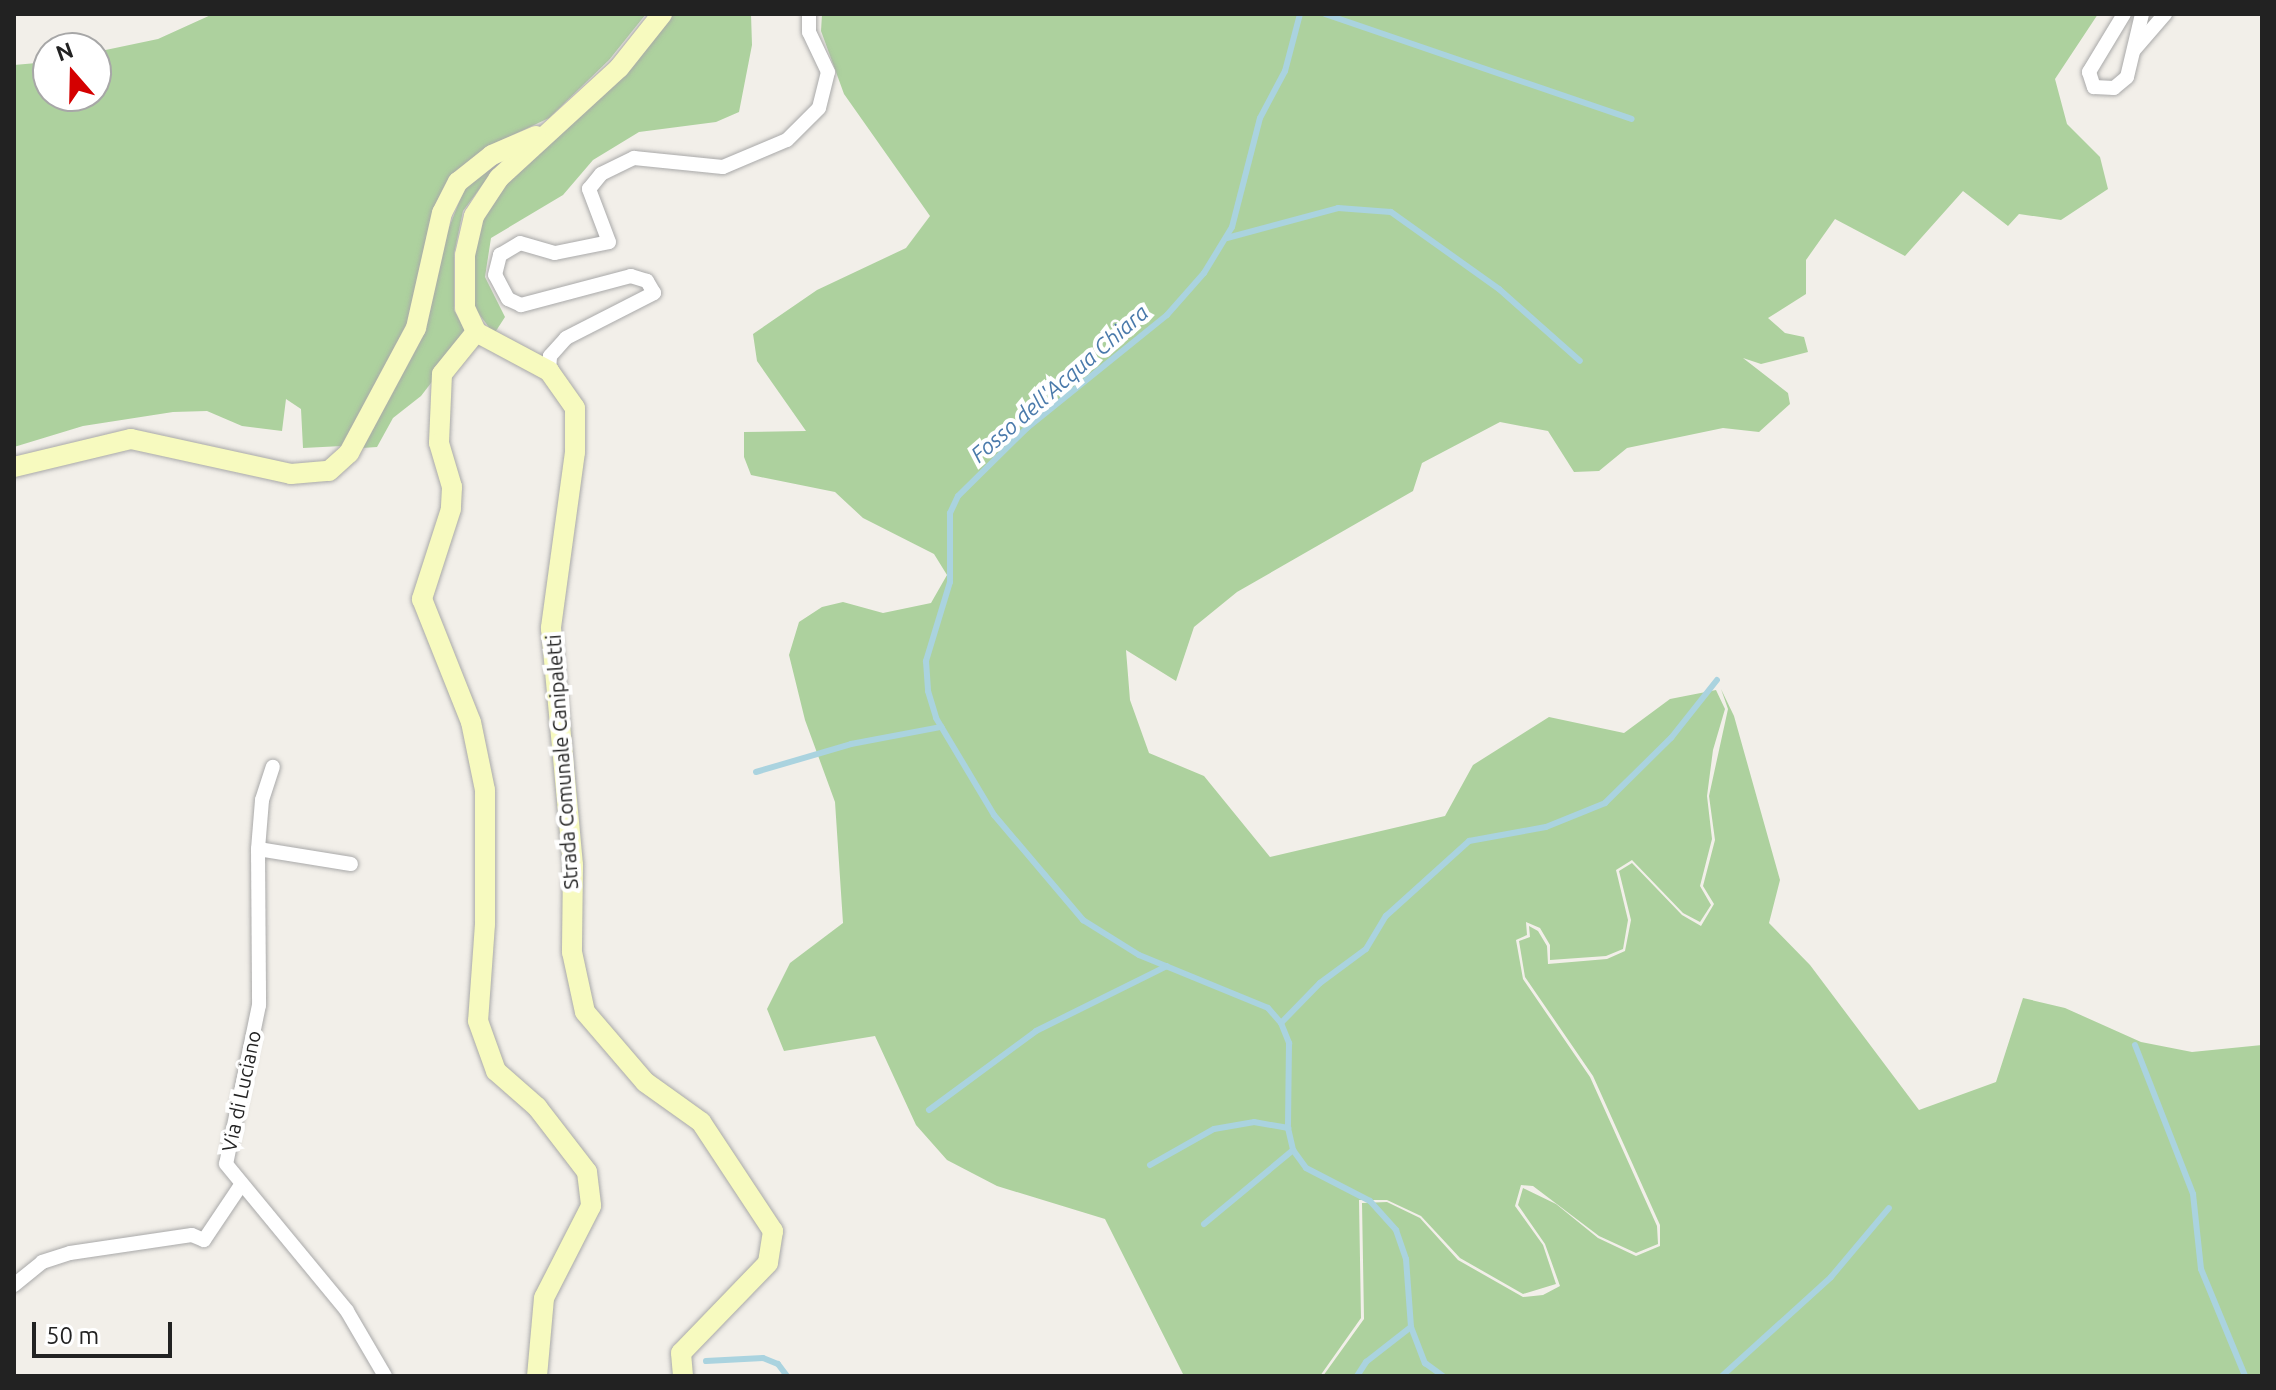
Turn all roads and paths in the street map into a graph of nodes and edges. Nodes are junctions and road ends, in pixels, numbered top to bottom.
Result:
1 (662, 14) edge
2 (809, 14) edge
3 (2124, 14) edge
4 (2142, 14) edge
5 (2165, 14) edge
6 (2131, 53) junction
7 (554, 128) junction
8 (476, 332) junction
9 (549, 371) junction
10 (14, 467) edge
11 (273, 767) dead end
12 (258, 849) junction
13 (351, 864) dead end
14 (241, 1185) junction
15 (14, 1285) edge
16 (385, 1376) edge
17 (537, 1376) edge
18 (683, 1376) edge

1 - 7 street
2 - 9 street
3 - 6 street
4 - 6 street
5 - 6 street
7 - 8 street
7 - 10 street
8 - 9 street, Strada Comunale Canipaletti
8 - 17 street
9 - 18 street, Strada Comunale Canipaletti
11 - 12 street, Via di Luciano
12 - 13 street
12 - 14 street, Via di Luciano
14 - 15 street
14 - 16 street, Via di Luciano

